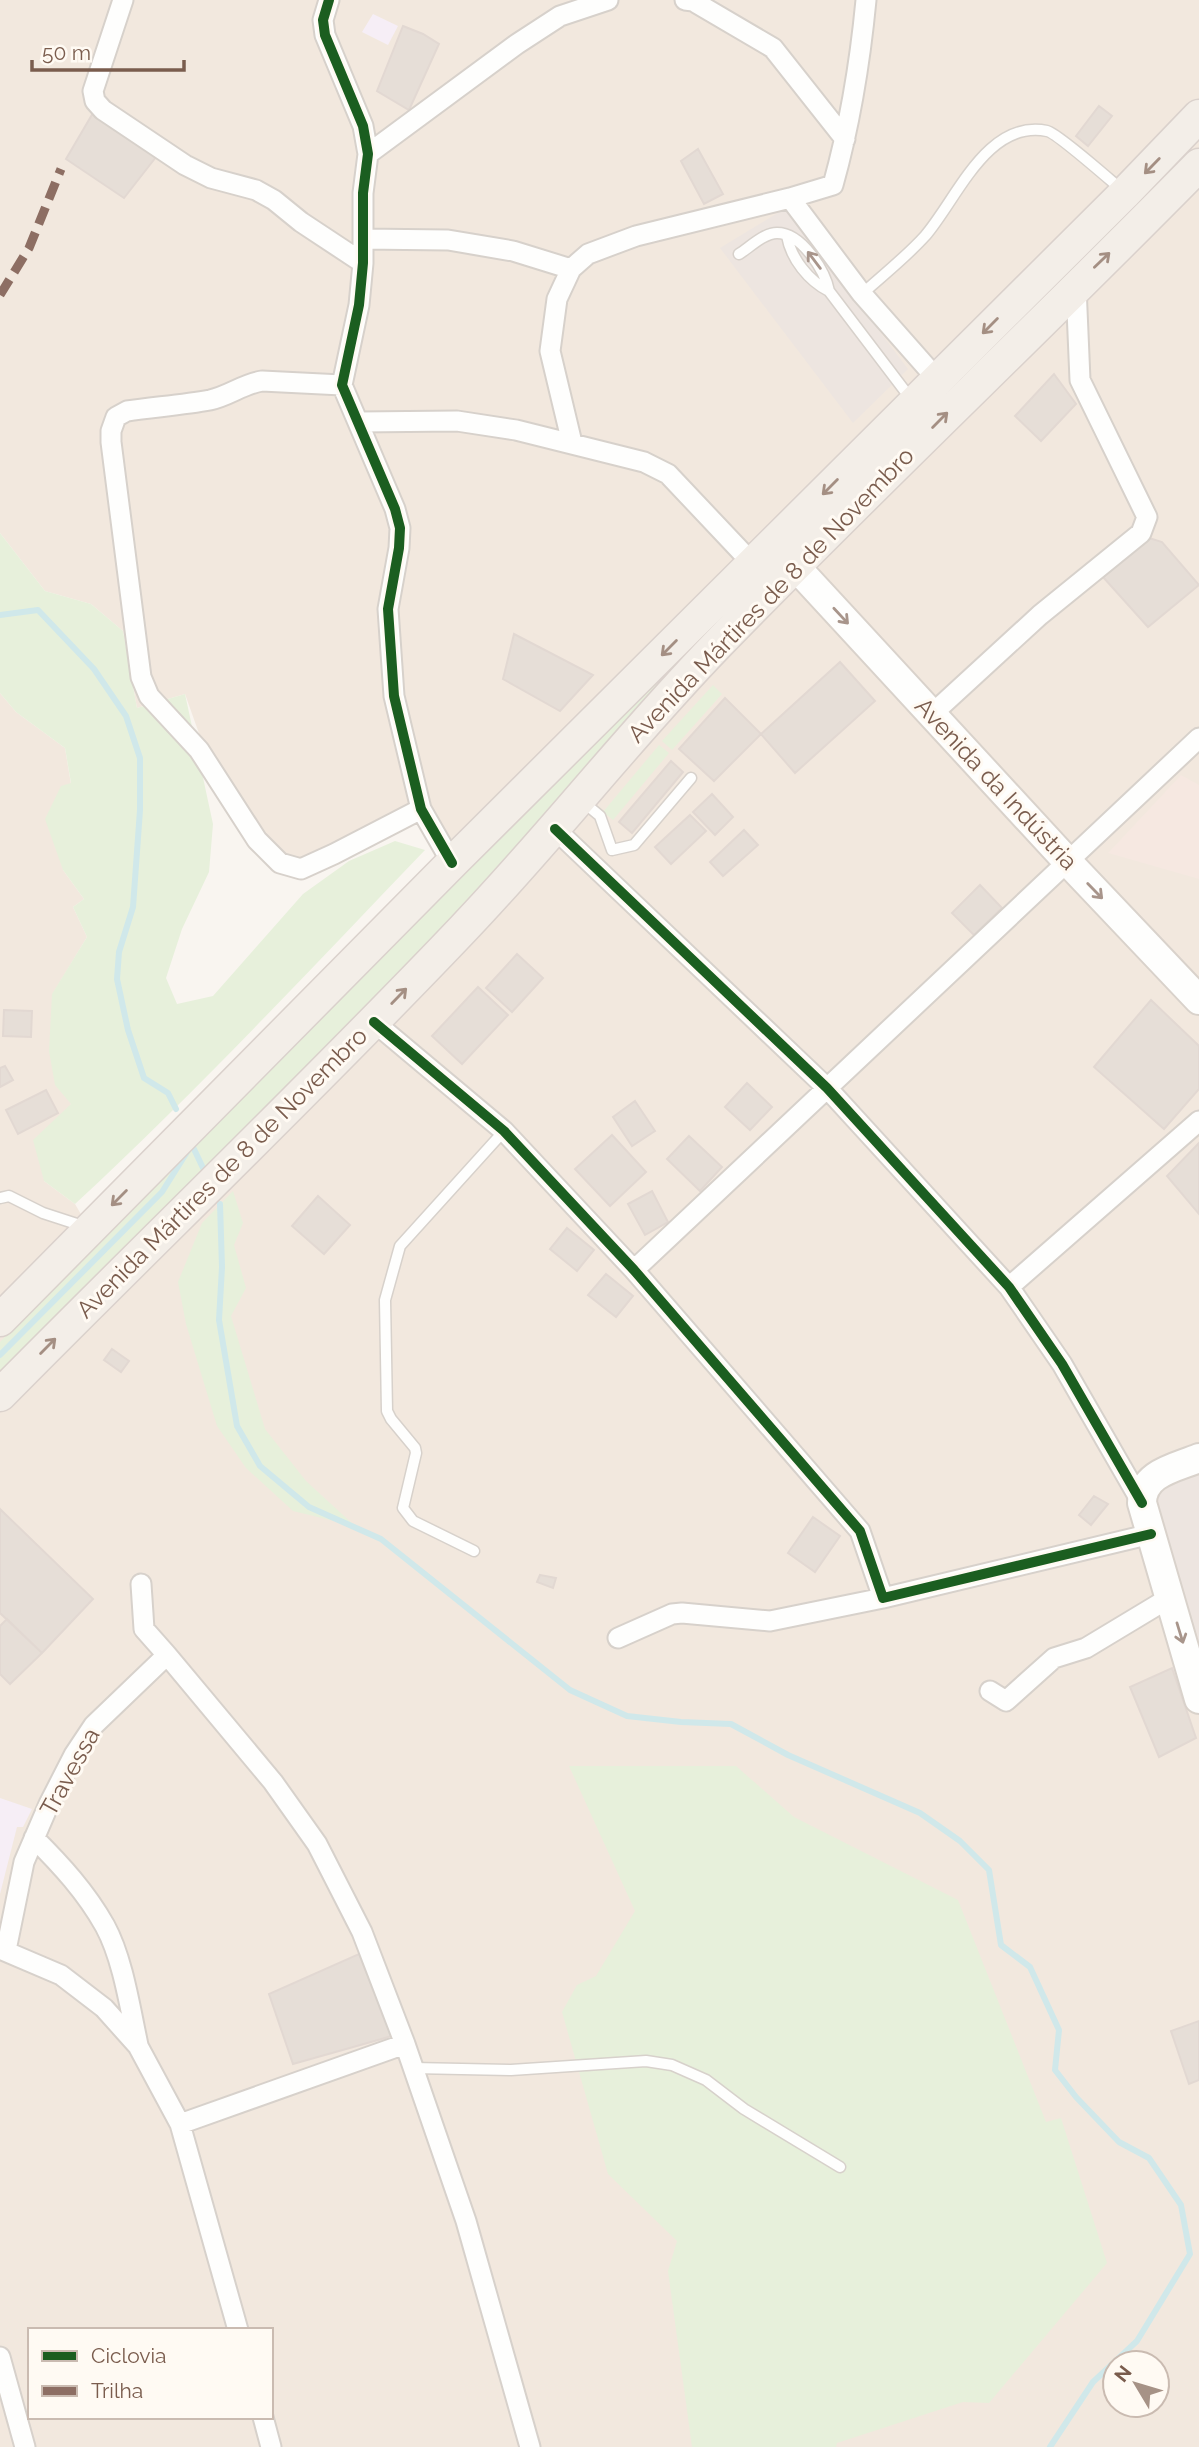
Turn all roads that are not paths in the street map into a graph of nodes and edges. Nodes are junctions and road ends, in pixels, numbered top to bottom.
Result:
1 (123, 0) edge
2 (329, 0) edge
3 (608, 0) edge
4 (685, 0) edge
5 (866, 0) edge
6 (1199, 117) edge
7 (845, 139) junction
8 (368, 154) junction
9 (1199, 165) edge
10 (1125, 192) junction
11 (790, 198) junction
12 (363, 239) junction
13 (739, 254) dead end
14 (363, 263) junction
15 (571, 269) junction
16 (1076, 286) junction
17 (862, 294) junction
18 (937, 379) junction
19 (342, 385) junction
20 (913, 402) junction
21 (359, 422) junction
22 (572, 443) junction
23 (753, 564) junction
24 (795, 566) junction
25 (931, 715) junction
26 (1199, 738) edge
27 (691, 778) dead end
28 (581, 800) junction
29 (421, 809) junction
30 (555, 829) junction
31 (612, 850) junction
32 (1068, 862) junction
33 (452, 863) junction
34 (596, 869) junction
35 (1199, 1000) edge
36 (374, 1022) junction
37 (827, 1088) junction
38 (1199, 1121) edge
39 (505, 1131) junction
40 (0, 1198) edge
41 (90, 1229) junction
42 (634, 1270) junction
43 (1009, 1287) junction
44 (0, 1320) edge
45 (0, 1395) edge
46 (1199, 1458) edge
47 (1142, 1503) junction
48 (1151, 1534) junction
49 (474, 1551) dead end
50 (141, 1584) dead end
51 (883, 1598) junction
52 (1169, 1598) junction
53 (618, 1638) dead end
54 (167, 1655) junction
55 (990, 1691) dead end
56 (1199, 1699) edge
57 (34, 1838) junction
58 (3, 1950) edge
59 (405, 2044) junction
60 (138, 2046) junction
61 (412, 2068) junction
62 (180, 2124) junction
63 (840, 2166) dead end
64 (237, 2328) edge
65 (0, 2357) edge
66 (4, 2388) edge
67 (264, 2419) edge
68 (25, 2447) edge
69 (271, 2447) edge
70 (530, 2447) edge

1 - 14 street
2 - 8 street
3 - 8 street
4 - 7 street
5 - 7 street
6 -> 10 main road, Avenida Mártires de 8 de Novembro
7 - 11 street
8 - 12 street
16 -> 9 main road, Avenida Mártires de 8 de Novembro
10 - 17 lane
10 -> 18 main road, Avenida Mártires de 8 de Novembro
11 - 15 street
11 - 17 street
12 - 14 street
12 - 15 street
13 - 20 lane
14 - 19 street
15 - 22 street
24 -> 16 main road, Avenida Mártires de 8 de Novembro
16 - 25 street
17 - 18 street
18 - 20 main road, Avenida Mártires de 8 de Novembro
19 - 21 street
19 - 29 street
20 -> 23 main road, Avenida Mártires de 8 de Novembro
21 - 22 street
21 - 29 street
22 - 23 street
23 -> 33 main road, Avenida Mártires de 8 de Novembro
24 -> 25 street, Avenida da Indústria
24 - 28 main road, Avenida Mártires de 8 de Novembro
25 - 32 street, Avenida da Indústria
26 - 32 street
27 - 31 lane
28 - 30 main road, Avenida Mártires de 8 de Novembro
28 - 31 lane
29 - 33 street
30 - 34 street
36 -> 30 main road, Avenida Mártires de 8 de Novembro
31 - 34 lane
32 -> 35 street, Avenida da Indústria
32 - 37 street
33 -> 41 main road, Avenida Mártires de 8 de Novembro
34 - 37 street
36 - 39 street
45 -> 36 main road, Avenida Mártires de 8 de Novembro
37 - 42 street
37 - 43 street
38 - 43 street
39 - 42 street
39 - 49 lane
40 - 41 lane
41 - 44 main road, Avenida Mártires de 8 de Novembro
42 - 51 street
43 - 47 street
46 - 47 street
47 - 48 street
48 - 51 street
48 - 52 street
50 - 54 street
51 - 53 street
52 - 55 street
52 -> 56 street
54 - 57 street, Travessa
54 - 59 street
57 - 58 street, Travessa
57 - 60 street
58 - 60 street
59 - 61 street
59 - 62 street
60 - 62 street
61 - 63 lane
61 - 70 street
62 - 64 street
65 - 66 street
66 - 68 street
67 - 69 street

